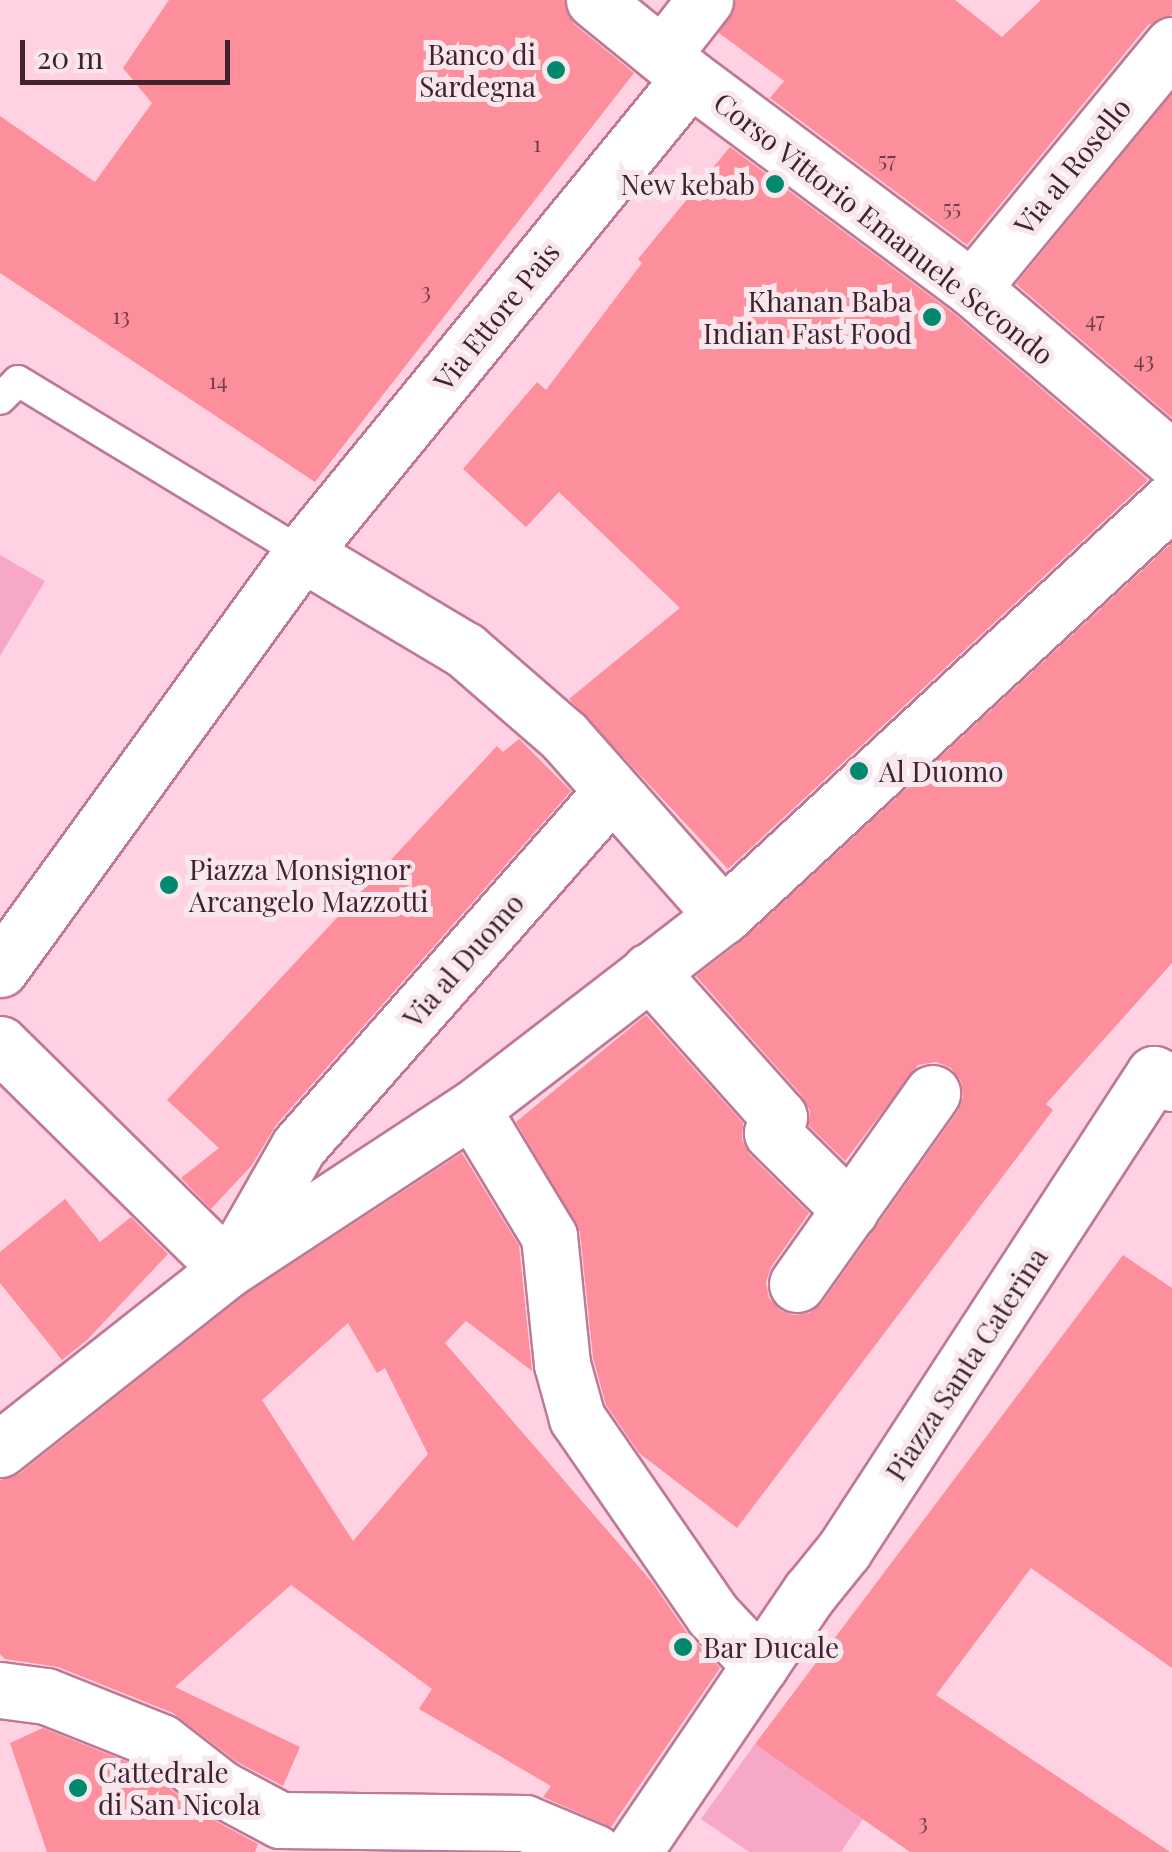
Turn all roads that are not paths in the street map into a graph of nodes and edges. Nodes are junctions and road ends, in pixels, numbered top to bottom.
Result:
1 (594, 0) edge
2 (704, 0) edge
3 (1172, 44) edge
4 (676, 66) junction
5 (972, 288) junction
6 (0, 399) edge
7 (1172, 459) edge
8 (1172, 500) edge
9 (302, 554) junction
10 (611, 792) junction
11 (722, 916) junction
12 (10, 938) edge
13 (649, 970) junction
14 (0, 1044) edge
15 (1172, 1083) edge
16 (932, 1094) dead end
17 (472, 1109) junction
18 (850, 1210) junction
19 (228, 1269) junction
20 (797, 1284) dead end
21 (2, 1443) edge
22 (760, 1665) junction
23 (0, 1690) edge
24 (594, 1852) edge
25 (632, 1852) edge

1 - 4 street, Corso Vittorio Emanuele Secondo
2 - 4 street, Via Ettore Pais
3 - 5 street, Via al Rosello
4 - 5 street, Corso Vittorio Emanuele Secondo
4 - 9 street, Via Ettore Pais
5 - 7 street, Corso Vittorio Emanuele Secondo
6 - 9 lane
8 - 11 street, Via al Duomo
9 - 10 street
9 - 12 street
10 - 11 street
10 - 19 street, Via al Duomo
11 - 13 street, Via al Duomo
13 - 17 street, Via al Duomo
13 - 18 street
14 - 19 street
15 - 22 street, Piazza Santa Caterina
16 - 18 street
17 - 19 street, Via al Duomo
17 - 22 street
18 - 20 street
19 - 21 street, Via al Duomo
22 - 25 street
23 - 24 street

